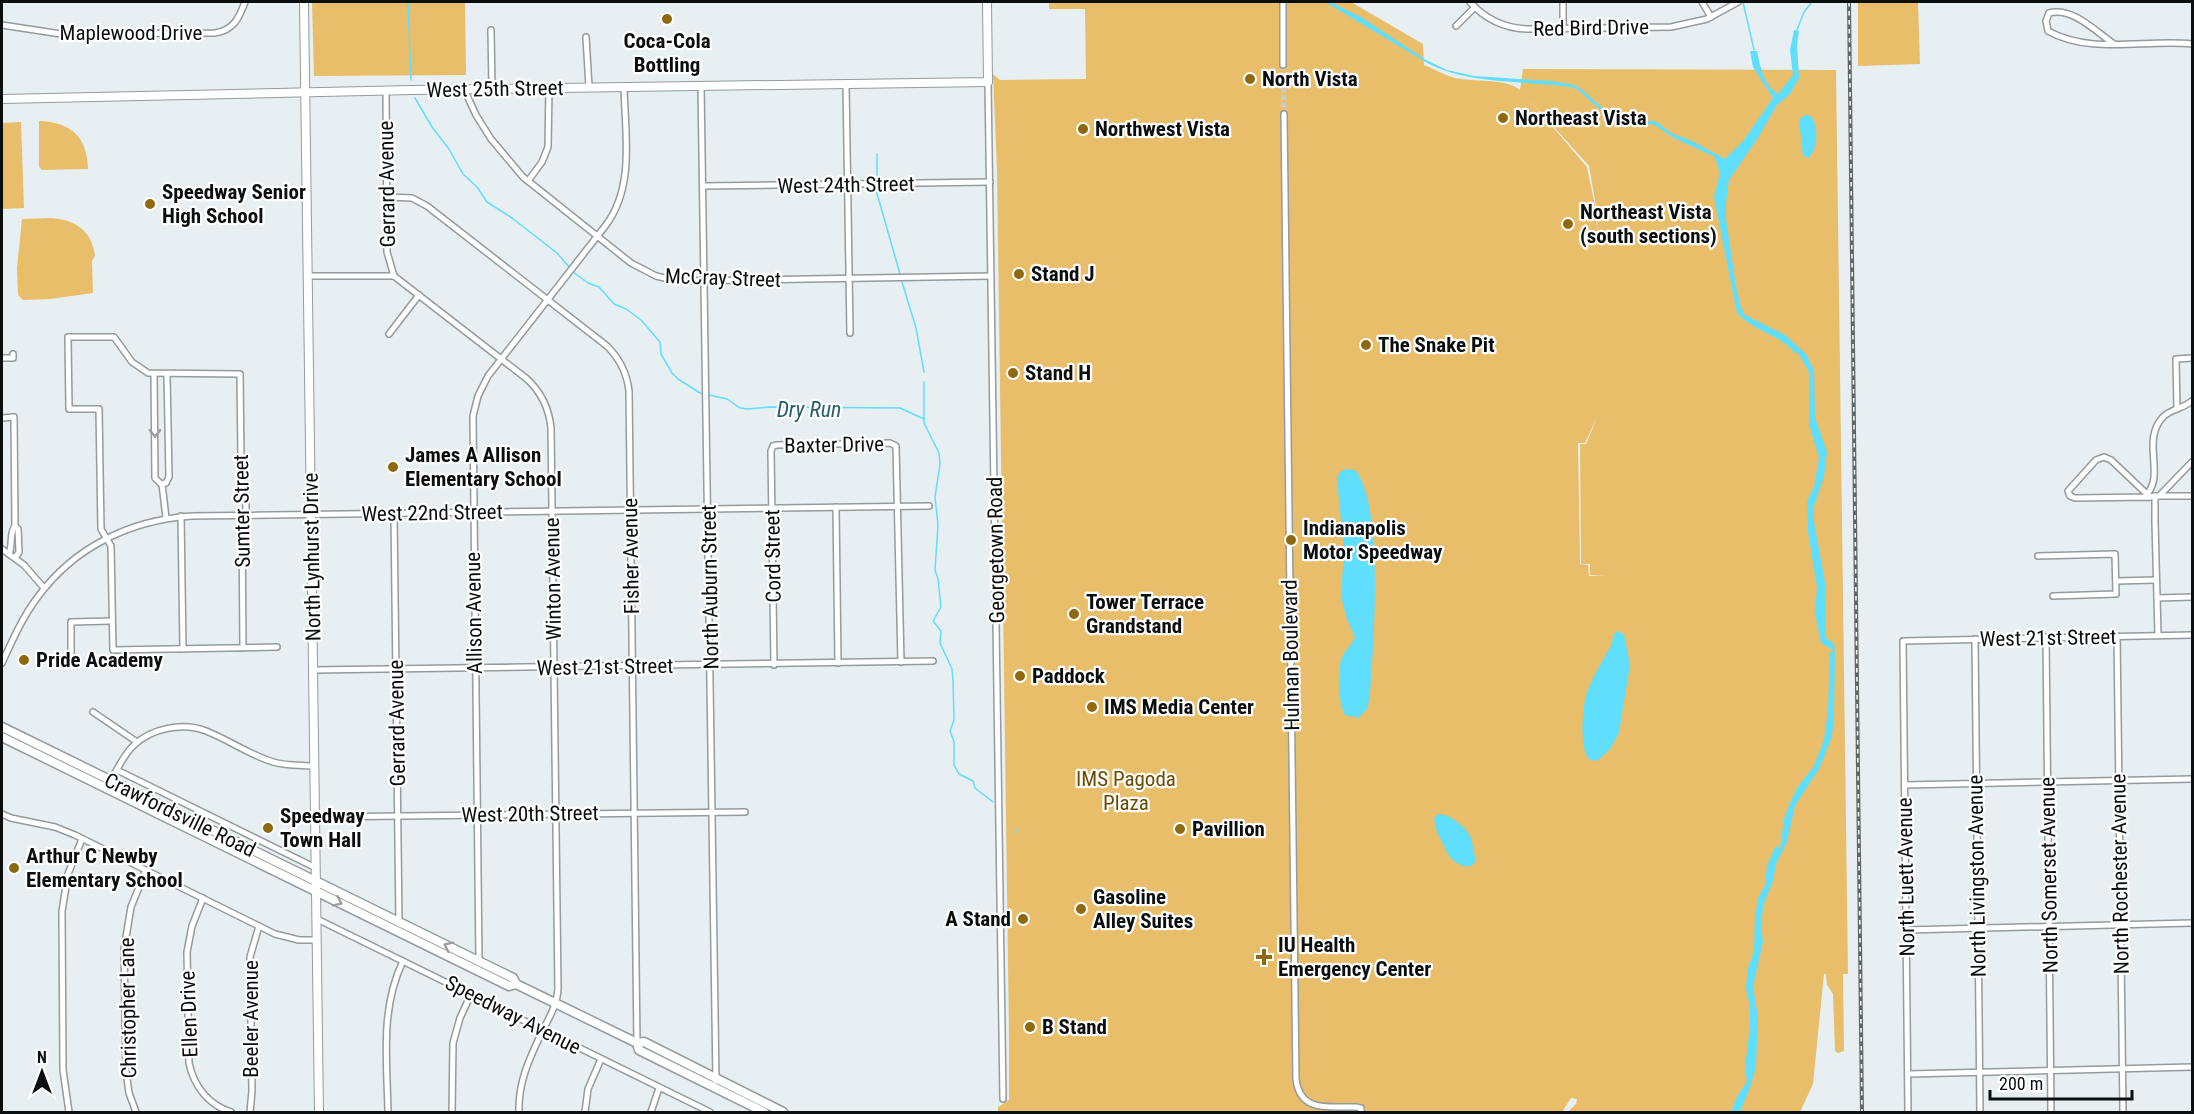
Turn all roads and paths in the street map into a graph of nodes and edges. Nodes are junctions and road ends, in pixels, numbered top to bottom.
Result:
1 (245, 2) edge
2 (304, 2) edge
3 (987, 2) edge
4 (1283, 2) edge
5 (1470, 2) edge
6 (1563, 2) edge
7 (1702, 2) edge
8 (1738, 2) edge
9 (1475, 7) junction
10 (1711, 17) junction
11 (2, 25) edge
12 (1456, 26) dead end
13 (1563, 29) junction
14 (491, 30) dead end
15 (586, 37) dead end
16 (2114, 44) junction
17 (2193, 44) edge
18 (1283, 65) tunnel mouth
19 (988, 82) junction
20 (846, 84) junction
21 (701, 86) junction
22 (589, 87) junction
23 (624, 87) junction
24 (549, 88) junction
25 (464, 89) junction
26 (492, 89) junction
27 (386, 90) junction
28 (306, 92) junction
29 (2, 99) edge
30 (1284, 114) tunnel mouth
31 (528, 181) junction
32 (990, 182) junction
33 (847, 185) junction
34 (703, 186) junction
35 (387, 197) junction
36 (597, 236) junction
37 (308, 276) junction
38 (394, 276) junction
39 (991, 276) junction
40 (850, 280) junction
41 (703, 281) junction
42 (419, 296) junction
43 (548, 300) junction
44 (850, 333) dead end
45 (389, 334) dead end
46 (13, 354) dead end
47 (2, 358) edge
48 (2193, 358) edge
49 (501, 360) junction
50 (154, 374) junction
51 (167, 375) junction
52 (2193, 401) edge
53 (2177, 409) junction
54 (2, 418) edge
55 (772, 447) joint
56 (2193, 462) edge
57 (162, 484) junction
58 (2153, 496) junction
59 (2193, 496) edge
60 (899, 506) junction
61 (929, 506) dead end
62 (836, 507) junction
63 (772, 508) junction
64 (708, 509) junction
65 (630, 510) junction
66 (552, 511) junction
67 (473, 512) junction
68 (394, 513) junction
69 (311, 514) junction
70 (244, 515) junction
71 (181, 516) junction
72 (166, 518) junction
73 (15, 526) junction
74 (106, 538) junction
75 (2, 549) edge
76 (9, 554) junction
77 (2038, 556) dead end
78 (15, 558) junction
79 (2156, 580) junction
80 (2116, 581) junction
81 (44, 588) junction
82 (2053, 596) dead end
83 (2193, 597) edge
84 (2157, 598) junction
85 (112, 621) junction
86 (2158, 635) junction
87 (2193, 635) edge
88 (2117, 636) junction
89 (2046, 638) junction
90 (1975, 639) junction
91 (1903, 641) joint
92 (277, 647) dead end
93 (243, 648) junction
94 (183, 649) junction
95 (71, 656) dead end
96 (901, 662) junction
97 (933, 662) dead end
98 (2, 663) edge
99 (838, 663) junction
100 (774, 665) junction
101 (711, 666) junction
102 (633, 667) junction
103 (475, 668) junction
104 (554, 668) junction
105 (397, 669) junction
106 (314, 670) junction
107 (93, 712) dead end
108 (2, 728) edge
109 (2, 737) edge
110 (137, 742) junction
111 (315, 766) junction
112 (117, 770) junction
113 (2193, 779) edge
114 (2119, 780) junction
115 (2048, 782) junction
116 (1975, 784) junction
117 (109, 785) junction
118 (1905, 785) junction
119 (745, 812) dead end
120 (634, 813) junction
121 (713, 813) junction
122 (2, 814) edge
123 (556, 814) junction
124 (477, 815) junction
125 (398, 816) junction
126 (316, 817) junction
127 (81, 839) junction
128 (316, 868) junction
129 (146, 870) junction
130 (316, 882) junction
131 (316, 892) junction
132 (203, 898) junction
133 (317, 919) junction
134 (2193, 923) edge
135 (2120, 925) junction
136 (259, 926) junction
137 (2049, 926) junction
138 (399, 927) junction
139 (1978, 928) junction
140 (1906, 930) junction
141 (317, 940) junction
142 (403, 961) junction
143 (479, 966) junction
144 (471, 994) junction
145 (556, 1004) junction
146 (543, 1030) junction
147 (638, 1043) junction
148 (601, 1059) junction
149 (2193, 1067) edge
150 (2122, 1069) junction
151 (2051, 1071) junction
152 (1979, 1072) junction
153 (1908, 1074) junction
154 (716, 1078) junction
155 (659, 1088) junction
156 (717, 1088) junction
157 (1003, 1099) dead end
158 (1361, 1111) edge
159 (69, 1113) edge
160 (136, 1113) edge
161 (231, 1113) edge
162 (250, 1113) edge
163 (319, 1113) edge
164 (387, 1113) edge
165 (452, 1113) edge
166 (519, 1113) edge
167 (585, 1113) edge
168 (651, 1113) edge
169 (710, 1113) edge
170 (764, 1113) edge
171 (783, 1113) edge
172 (1908, 1113) edge
173 (1980, 1113) edge
174 (2051, 1113) edge
175 (2122, 1113) edge

1 - 11 street, Maplewood Drive
2 - 28 main road, North Lynhurst Drive
3 - 19 main road, Georgetown Road
4 - 18 street
5 - 9 street, Red Bird Drive
6 - 13 street
7 - 10 street
8 - 10 street, Red Bird Drive
9 - 12 street
9 - 13 street, Red Bird Drive
10 - 13 street, Red Bird Drive
14 - 26 street
15 - 22 street
16 - 16 street
16 - 17 street
19 - 20 main road, West 25th Street
19 - 32 street, Georgetown Road
20 - 21 main road, West 25th Street
20 - 33 street
21 - 23 main road, West 25th Street
21 - 34 street, North Auburn Street
22 - 23 main road, West 25th Street
22 - 24 main road, West 25th Street
23 - 36 street, Allison Avenue
24 - 26 main road, West 25th Street
24 - 31 street
25 - 26 main road, West 25th Street
25 - 27 main road, West 25th Street
25 - 31 street, McCray Street
27 - 28 main road, West 25th Street
27 - 35 street, Gerrard Avenue
28 - 29 main road, West 25th Street
28 - 37 main road, North Lynhurst Drive
30 - 158 street, Hulman Boulevard
31 - 36 street, McCray Street
32 - 33 street, West 24th Street
32 - 39 street, Georgetown Road
33 - 34 street, West 24th Street
33 - 40 street
34 - 41 street, North Auburn Street
35 - 38 street, Gerrard Avenue
35 - 43 street, Fisher Avenue
36 - 41 street, McCray Street
36 - 43 street, Allison Avenue
37 - 38 street
37 - 69 main road, North Lynhurst Drive
38 - 42 street, Winton Avenue
39 - 40 street, McCray Street
39 - 157 street, Georgetown Road
40 - 41 street, McCray Street
40 - 44 street
41 - 64 street, North Auburn Street
42 - 45 street
42 - 49 street, Winton Avenue
43 - 49 street, Allison Avenue
43 - 65 street, Fisher Avenue
46 - 47 street
48 - 53 street
49 - 66 street, Winton Avenue
49 - 67 street, Allison Avenue
50 - 51 street
50 -> 57 street
50 - 74 street
51 - 57 street
51 - 70 street, Sumter Street
52 - 53 street
53 - 58 street
54 - 73 street
55 - 60 street, Baxter Drive
55 - 63 street, Cord Street
56 - 58 street
57 - 72 street
58 - 58 street
58 - 59 street
58 - 79 street
60 - 61 street, West 22nd Street
60 - 62 street, West 22nd Street
60 - 96 street
62 - 63 street, West 22nd Street
62 - 99 street
63 - 64 street, West 22nd Street
63 - 100 street, Cord Street
64 - 65 street, West 22nd Street
64 - 101 street, North Auburn Street
65 - 66 street, West 22nd Street
65 - 102 street, Fisher Avenue
66 - 67 street, West 22nd Street
66 - 104 street, Winton Avenue
67 - 68 street, West 22nd Street
67 - 103 street, Allison Avenue
68 - 69 street, West 22nd Street
68 - 105 street, Gerrard Avenue
69 - 70 street, West 22nd Street
69 - 106 main road, North Lynhurst Drive
70 - 71 street, West 22nd Street
70 - 93 street, Sumter Street
71 - 72 street, West 22nd Street
71 - 94 street
72 - 74 street, West 22nd Street
73 - 76 street
73 - 78 street
74 - 81 street, West 22nd Street
74 - 85 street
75 - 76 street
76 - 78 street
77 - 80 street
78 - 81 street
79 - 80 street
79 - 84 street
80 - 82 street
81 - 98 street, West 22nd Street
83 - 84 street
84 - 86 street
85 - 94 street
85 - 95 street
86 - 87 street, West 21st Street
86 - 88 street, West 21st Street
88 - 89 street, West 21st Street
88 - 114 street, North Rochester Avenue
89 - 90 street, West 21st Street
89 - 115 street, North Somerset Avenue
90 - 91 street, West 21st Street
90 - 116 street, North Livingston Avenue
91 - 118 street, North Luett Avenue
92 - 93 street
93 - 94 street
96 - 97 street, West 21st Street
96 - 99 street, West 21st Street
99 - 100 street, West 21st Street
100 - 101 street, West 21st Street
101 - 102 street, West 21st Street
101 - 121 street, North Auburn Street
102 - 104 street, West 21st Street
102 - 120 street, Fisher Avenue
103 - 104 street, West 21st Street
103 - 105 street, West 21st Street
103 - 124 street, Allison Avenue
104 - 123 street, Winton Avenue
105 - 106 street, West 21st Street
105 - 125 street, Gerrard Avenue
106 - 111 main road, North Lynhurst Drive
107 - 110 street
108 - 117 main road, Crawfordsville Road
109 - 117 main road, Crawfordsville Road
110 - 111 street
110 - 112 street
111 - 126 main road, North Lynhurst Drive
112 - 117 street
112 - 128 street, Crawfordsville Road
113 - 114 street
114 - 115 street
114 - 135 street, North Rochester Avenue
115 - 116 street
115 - 137 street, North Somerset Avenue
116 - 118 street
116 - 139 street, North Livingston Avenue
117 - 130 main road, Crawfordsville Road
117 - 131 main road, Crawfordsville Road
118 - 140 street, North Luett Avenue
119 - 121 street, West 20th Street
120 - 121 street, West 20th Street
120 - 123 street, West 20th Street
120 - 147 street, Fisher Avenue
121 - 154 street, North Auburn Street
122 - 127 street
123 - 124 street, West 20th Street
123 - 145 street, Winton Avenue
124 - 125 street, West 20th Street
124 - 143 street, Allison Avenue
125 - 126 street, West 20th Street
125 - 138 street, Gerrard Avenue
126 - 128 main road, North Lynhurst Drive
127 - 129 street
127 - 159 street
128 - 130 main road, North Lynhurst Drive
129 - 132 street
129 - 160 street, Christopher Lane
130 - 131 main road, North Lynhurst Drive
130 - 138 main road, Crawfordsville Road
131 - 133 main road, North Lynhurst Drive
131 -> 138 main road, Crawfordsville Road
132 - 136 street
132 - 161 street, Ellen Drive
133 - 141 main road, North Lynhurst Drive
133 - 142 street, Speedway Avenue
134 - 135 street
135 - 137 street
135 - 150 street, North Rochester Avenue
136 - 141 street
136 - 162 street, Beeler Avenue
137 - 139 street
137 - 151 street, North Somerset Avenue
138 - 143 main road, Crawfordsville Road
139 - 140 street
139 - 152 street, North Livingston Avenue
140 - 153 street, North Luett Avenue
141 - 163 main road, North Lynhurst Drive
142 - 144 street, Speedway Avenue
142 - 164 street
143 - 145 main road, Crawfordsville Road
144 - 146 street, Speedway Avenue
144 - 165 street
145 - 146 street
145 - 147 main road, Crawfordsville Road
146 - 148 street, Speedway Avenue
146 - 166 street
147 - 154 main road, Crawfordsville Road
147 - 156 main road, Crawfordsville Road
148 - 155 street, Speedway Avenue
148 - 167 street
149 - 150 street
150 - 151 street
150 - 175 street, North Rochester Avenue
151 - 152 street
151 - 174 street, North Somerset Avenue
152 - 153 street
152 - 173 street, North Livingston Avenue
153 - 172 street, North Luett Avenue
154 - 156 street, North Auburn Street
154 - 171 main road, Crawfordsville Road
155 - 168 street
155 - 169 street, Speedway Avenue
156 - 170 main road, Crawfordsville Road

